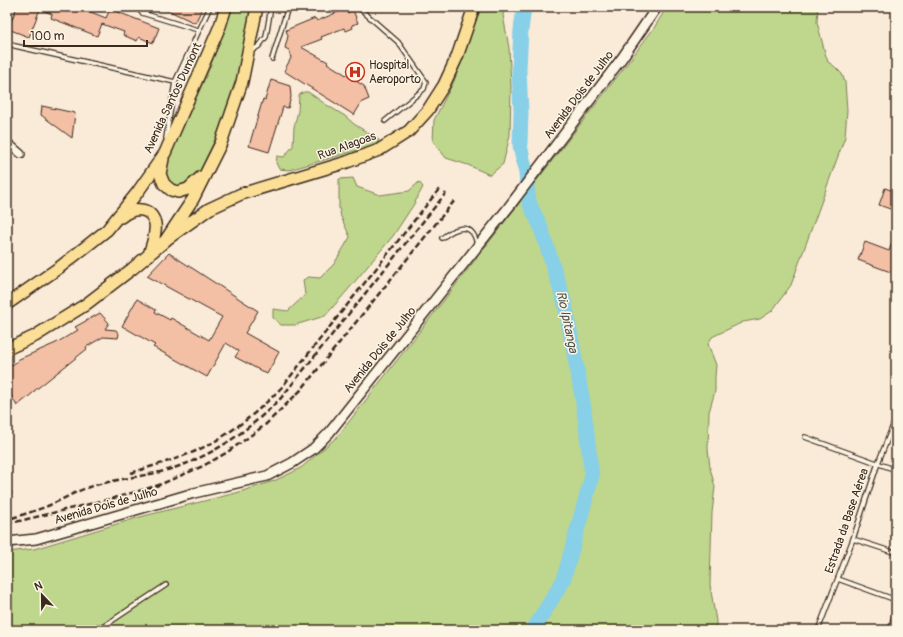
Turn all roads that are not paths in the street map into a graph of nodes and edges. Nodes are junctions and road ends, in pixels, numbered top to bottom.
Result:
1 (138, 7) edge
2 (210, 7) edge
3 (226, 7) edge
4 (257, 7) edge
5 (271, 7) edge
6 (288, 7) edge
7 (358, 7) edge
8 (474, 7) edge
9 (657, 7) edge
10 (198, 30) junction
11 (7, 43) edge
12 (248, 54) junction
13 (272, 59) dead end
14 (175, 82) junction
15 (385, 121) dead end
16 (7, 142) edge
17 (165, 152) junction
18 (20, 154) dead end
19 (207, 170) junction
20 (108, 230) junction
21 (442, 238) dead end
22 (165, 241) junction
23 (477, 248) junction
24 (149, 255) junction
25 (7, 304) edge
26 (7, 349) edge
27 (896, 418) edge
28 (805, 437) dead end
29 (878, 463) junction
30 (896, 470) edge
31 (853, 539) junction
32 (7, 542) edge
33 (896, 553) edge
34 (838, 578) junction
35 (166, 585) dead end
36 (896, 600) edge
37 (896, 610) edge
38 (98, 630) edge
39 (818, 630) edge
40 (890, 630) edge

1 - 10 lane
2 - 10 lane
3 - 17 main road, Avenida Santos Dumont
4 - 12 main road
5 - 12 lane
6 - 13 lane
7 - 15 lane
8 - 22 main road, Rua Alagoas
9 - 23 street, Avenida Dois de Julho
10 - 14 lane
11 - 14 lane
12 - 19 main road
14 - 17 lane
16 - 18 street
17 - 19 main road
17 - 20 main road, Avenida Santos Dumont
19 - 22 main road
20 - 24 main road
20 - 25 main road, Avenida Santos Dumont
21 - 23 lane
22 - 24 main road
23 - 32 street, Avenida Dois de Julho
24 - 26 main road
27 - 29 lane, Estrada da Base Aérea
28 - 29 lane
29 - 30 lane
29 - 31 lane, Estrada da Base Aérea
31 - 33 lane
31 - 34 lane, Estrada da Base Aérea
34 - 36 lane
34 - 39 lane, Estrada da Base Aérea
35 - 38 lane
37 - 40 lane

